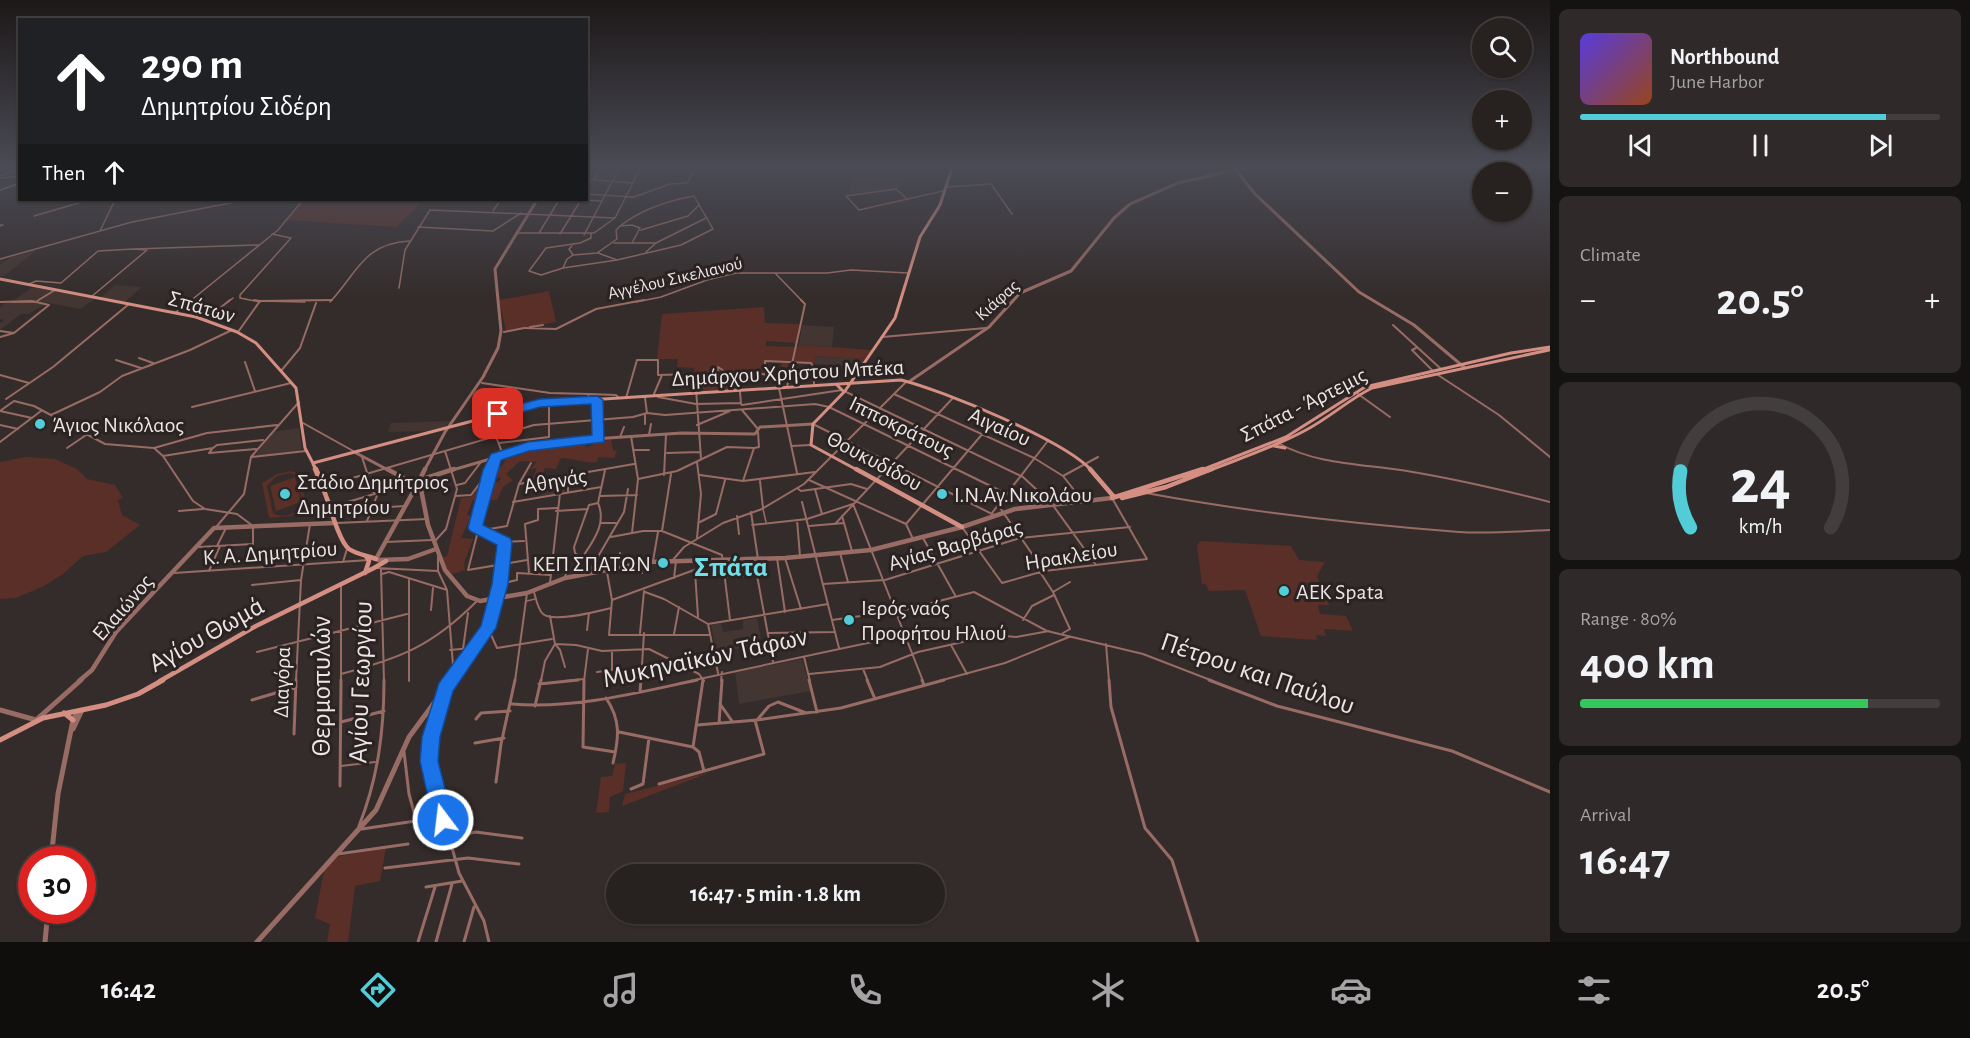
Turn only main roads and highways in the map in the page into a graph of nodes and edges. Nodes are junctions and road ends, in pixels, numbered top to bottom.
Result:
1 (937, 209) edge
2 (0, 279) edge
3 (1550, 348) edge
4 (1511, 353) joint
5 (1465, 366) junction
6 (1435, 372) junction
7 (908, 381) junction
8 (850, 384) junction
9 (837, 385) junction
10 (779, 388) junction
11 (738, 391) junction
12 (843, 391) junction
13 (694, 394) junction
14 (656, 396) junction
15 (597, 400) junction
16 (449, 428) junction
17 (1047, 441) junction
18 (1277, 443) junction
19 (1285, 448) road end
20 (356, 453) joint
21 (313, 464) junction
22 (1086, 465) junction
23 (1109, 491) junction
24 (1123, 495) junction
25 (1113, 497) junction
26 (962, 527) road end
27 (386, 561) road end
28 (374, 563) junction
29 (64, 713) junction
30 (73, 720) road end
31 (0, 740) edge

1 - 8 main road, Θουκυδίδου
2 - 21 main road, Σπάτων
3 - 4 main road
3 - 5 main road
4 - 5 main road, Σπάτα - Άρτεμις
5 - 6 main road
5 - 6 main road, Σπάτα - Άρτεμις
6 - 18 main road, Σπάτα - Άρτεμις
6 - 18 main road, Σπάτα - Άρτεμις
7 - 8 main road, Δημάρχου Χρήστου Μπέκα
7 - 17 main road, Δημάρχου Χρήστου Μπέκα
7 - 17 main road, Δημάρχου Χρήστου Μπέκα
8 - 9 main road, Δημάρχου Χρήστου Μπέκα
8 - 10 main road, Δημάρχου Χρήστου Μπέκα
8 - 12 main road, Θουκυδίδου
9 - 10 main road, Δημάρχου Χρήστου Μπέκα
9 - 12 main road
10 - 11 main road, Δημάρχου Χρήστου Μπέκα
11 - 13 main road, Δημάρχου Χρήστου Μπέκα
11 - 13 main road, Δημάρχου Χρήστου Μπέκα
12 - 26 main road, Θουκυδίδου
13 - 14 main road, Δημάρχου Χρήστου Μπέκα
14 - 15 main road, Δημάρχου Χρήστου Μπέκα
14 - 15 main road, Δημάρχου Χρήστου Μπέκα
15 - 16 main road, Δημάρχου Χρήστου Μπέκα
15 - 16 main road, Δημάρχου Χρήστου Μπέκα
16 - 20 main road, Δημάρχου Χρήστου Μπέκα
17 - 22 main road, Δημάρχου Χρήστου Μπέκα
18 - 19 main road
18 - 24 main road, Σπάτα - Άρτεμις
18 - 25 main road, Σπάτα - Άρτεμις
20 - 21 main road, Δημάρχου Χρήστου Μπέκα
21 - 28 main road, Σπάτων
22 - 23 main road, Δημάρχου Χρήστου Μπέκα
22 - 25 main road, Δημάρχου Χρήστου Μπέκα
23 - 24 main road
23 - 25 main road, Δημάρχου Χρήστου Μπέκα
24 - 25 main road, Σπάτα - Άρτεμις
27 - 28 main road, Αγίου Θωμά
28 - 29 main road, Αγίου Θωμά
29 - 30 main road
29 - 31 main road, Αγίου Θωμά

